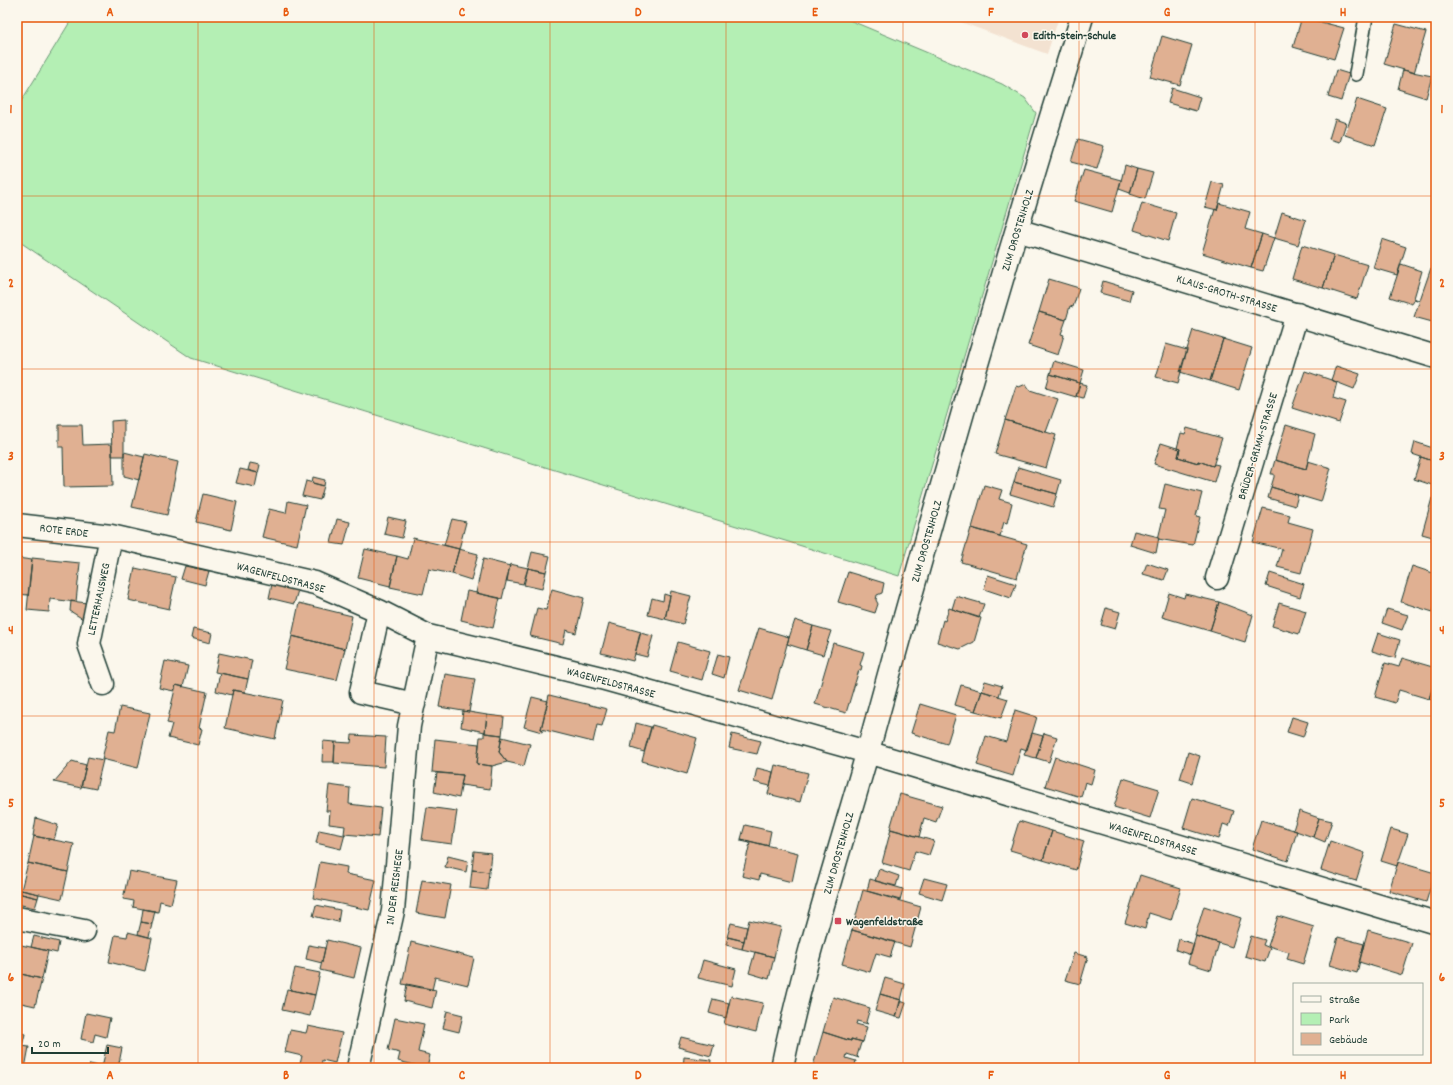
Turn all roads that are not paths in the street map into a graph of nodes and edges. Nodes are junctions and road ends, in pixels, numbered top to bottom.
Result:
1 (1082, 17) edge
2 (1366, 17) edge
3 (1356, 74) dead end
4 (1017, 230) junction
5 (1297, 314) junction
6 (1436, 357) edge
7 (17, 525) edge
8 (111, 536) junction
9 (1217, 578) dead end
10 (379, 611) junction
11 (428, 636) junction
12 (103, 684) dead end
13 (414, 704) junction
14 (867, 752) junction
15 (17, 918) edge
16 (1436, 923) edge
17 (84, 931) dead end
18 (358, 1068) edge
19 (782, 1068) edge

1 - 4 street, ZUM DROSTENHOLZ
2 - 3 lane
4 - 5 street, KLAUS-GROTH-STRASSE
4 - 14 street, ZUM DROSTENHOLZ
5 - 6 street, KLAUS-GROTH-STRASSE
5 - 9 street, BRÜDER-GRIMM-STRASSE
7 - 8 street, ROTE ERDE
8 - 10 street, WAGENFELDSTRASSE
8 - 12 street, LETTERHAUSWEG
10 - 11 street, WAGENFELDSTRASSE
10 - 13 street
11 - 13 street, IN DER REISHEGE
11 - 14 street, WAGENFELDSTRASSE
13 - 18 street, IN DER REISHEGE
14 - 16 street, WAGENFELDSTRASSE
14 - 19 street, ZUM DROSTENHOLZ
15 - 17 street

